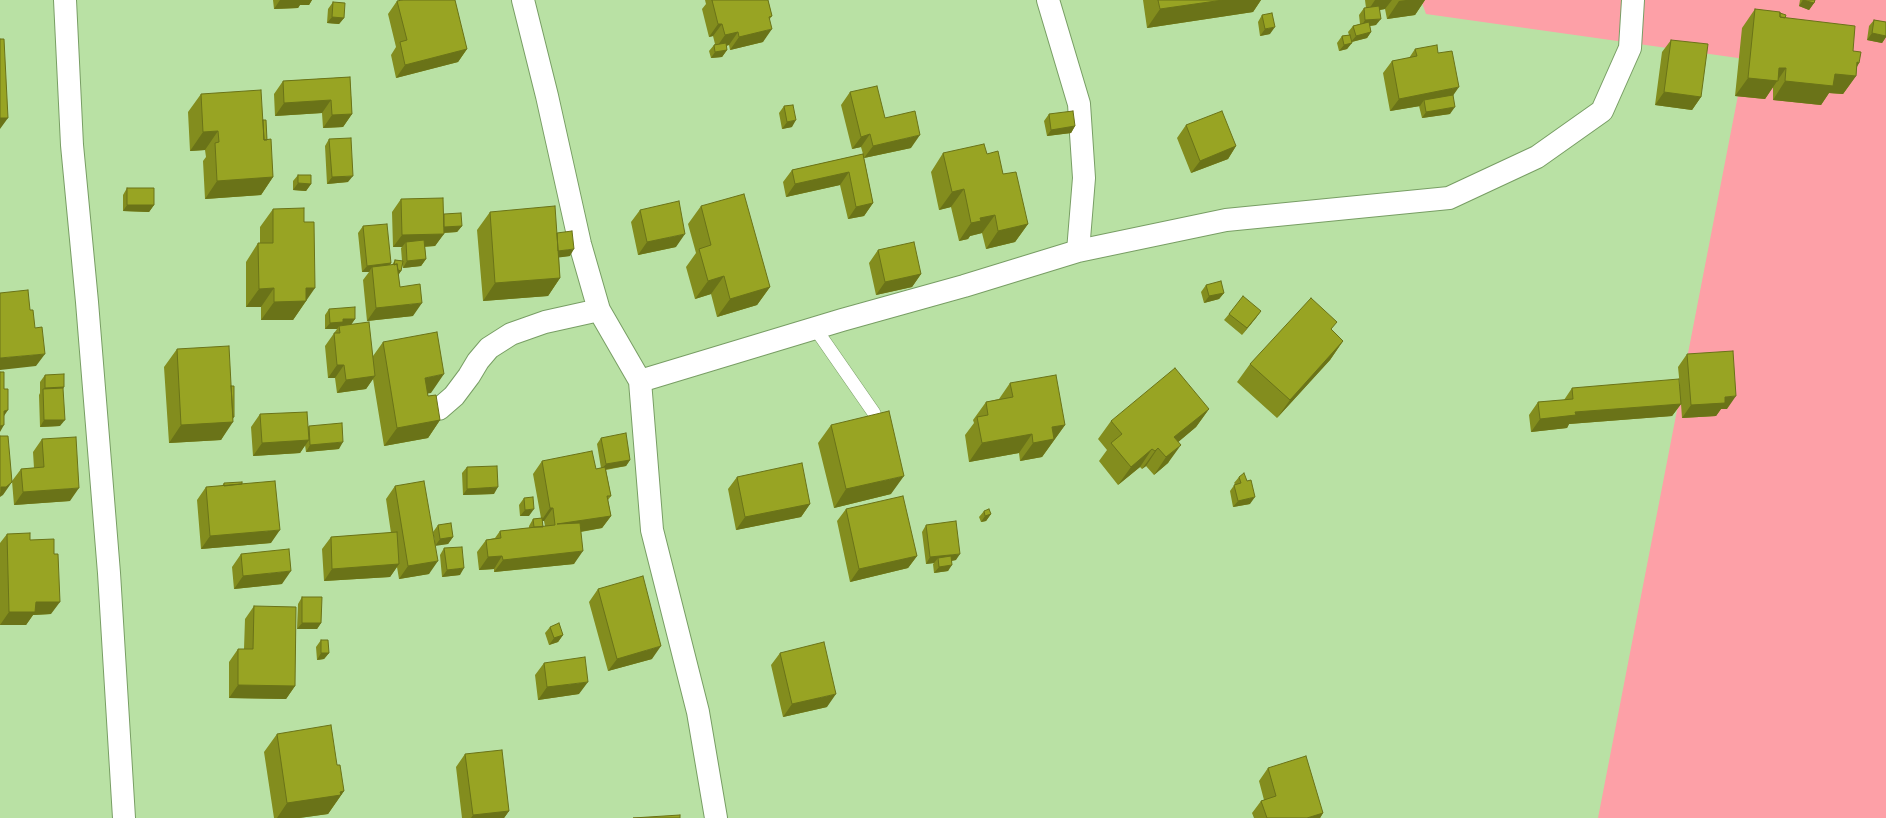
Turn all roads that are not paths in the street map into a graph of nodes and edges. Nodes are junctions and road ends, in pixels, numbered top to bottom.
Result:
1 (65, 0) edge
2 (523, 0) edge
3 (1048, 0) edge
4 (1633, 0) edge
5 (1078, 251) junction
6 (599, 310) junction
7 (815, 328) junction
8 (640, 381) junction
9 (439, 409) edge
10 (874, 413) edge
11 (124, 818) edge
12 (716, 818) edge

1 - 11 street
2 - 6 street
3 - 5 street
4 - 5 street
5 - 7 street
6 - 8 street
6 - 9 street
7 - 8 street
7 - 10 lane
8 - 12 street

